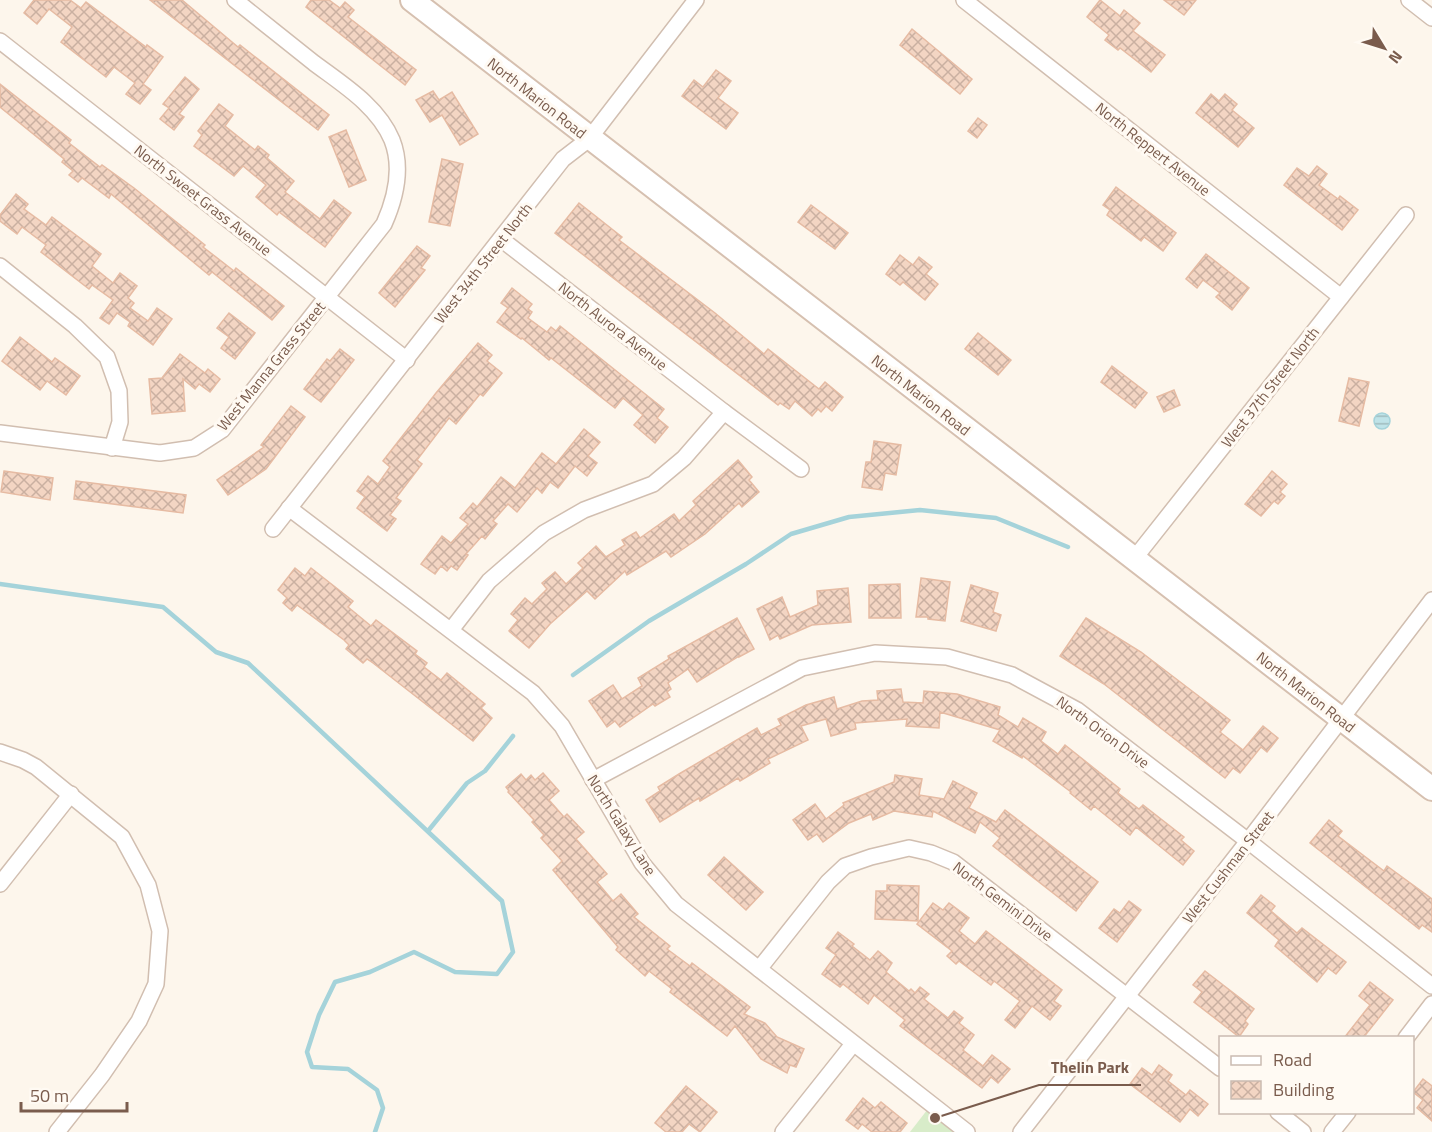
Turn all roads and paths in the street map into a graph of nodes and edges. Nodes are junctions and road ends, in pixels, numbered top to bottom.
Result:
1 (235, 0) edge
2 (412, 0) edge
3 (696, 0) edge
4 (964, 0) edge
5 (1409, 0) edge
6 (1432, 18) edge
7 (0, 41) edge
8 (589, 139) junction
9 (1406, 215) dead end
10 (501, 240) junction
11 (0, 266) edge
12 (327, 297) junction
13 (1341, 297) junction
14 (407, 360) junction
15 (724, 412) junction
16 (0, 433) edge
17 (112, 448) junction
18 (801, 469) dead end
19 (289, 508) junction
20 (273, 529) dead end
21 (1134, 559) junction
22 (1432, 600) edge
23 (451, 630) junction
24 (1341, 719) junction
25 (0, 752) edge
26 (593, 780) junction
27 (1432, 789) edge
28 (71, 794) junction
29 (1248, 841) junction
30 (0, 884) edge
31 (759, 969) junction
32 (1432, 986) edge
33 (1127, 996) junction
34 (1432, 1004) edge
35 (1408, 1036) edge
36 (853, 1044) junction
37 (1219, 1066) edge
38 (1279, 1114) edge
39 (1347, 1114) edge
40 (57, 1132) edge
41 (783, 1132) edge
42 (967, 1132) edge
43 (1021, 1132) edge
44 (1304, 1132) edge
45 (1332, 1132) edge

1 - 12 street, West Manna Grass Street
2 - 8 main road, North Marion Road
3 - 8 street, West 34th Street North
4 - 13 street, North Reppert Avenue
5 - 6 street
7 - 12 street, North Sweet Grass Avenue
8 - 10 street, West 34th Street North
8 - 21 main road, North Marion Road
9 - 13 street, West 37th Street North
10 - 14 street, West 34th Street North
10 - 15 street, North Aurora Avenue
11 - 17 street
12 - 14 street, North Sweet Grass Avenue
12 - 17 street, West Manna Grass Street
13 - 21 street, West 37th Street North
14 - 19 street, West 34th Street North
15 - 18 street, North Aurora Avenue
15 - 23 street
16 - 17 street, West Manna Grass Street
19 - 20 street, West 34th Street North
19 - 23 street, North Galaxy Lane
21 - 24 main road, North Marion Road
22 - 24 street, West Cushman Street
23 - 26 street, North Galaxy Lane
24 - 27 main road, North Marion Road
24 - 29 street, West Cushman Street
25 - 28 street
26 - 29 street, North Orion Drive
26 - 31 street, North Galaxy Lane
28 - 30 street
28 - 40 street
29 - 32 street, North Orion Drive
29 - 33 street, West Cushman Street
31 - 33 street, North Gemini Drive
31 - 36 street, North Galaxy Lane
33 - 37 street, North Gemini Drive
33 - 43 street, West Cushman Street
34 - 35 street
36 - 41 street
36 - 42 street, North Galaxy Lane
38 - 44 street
39 - 45 street

